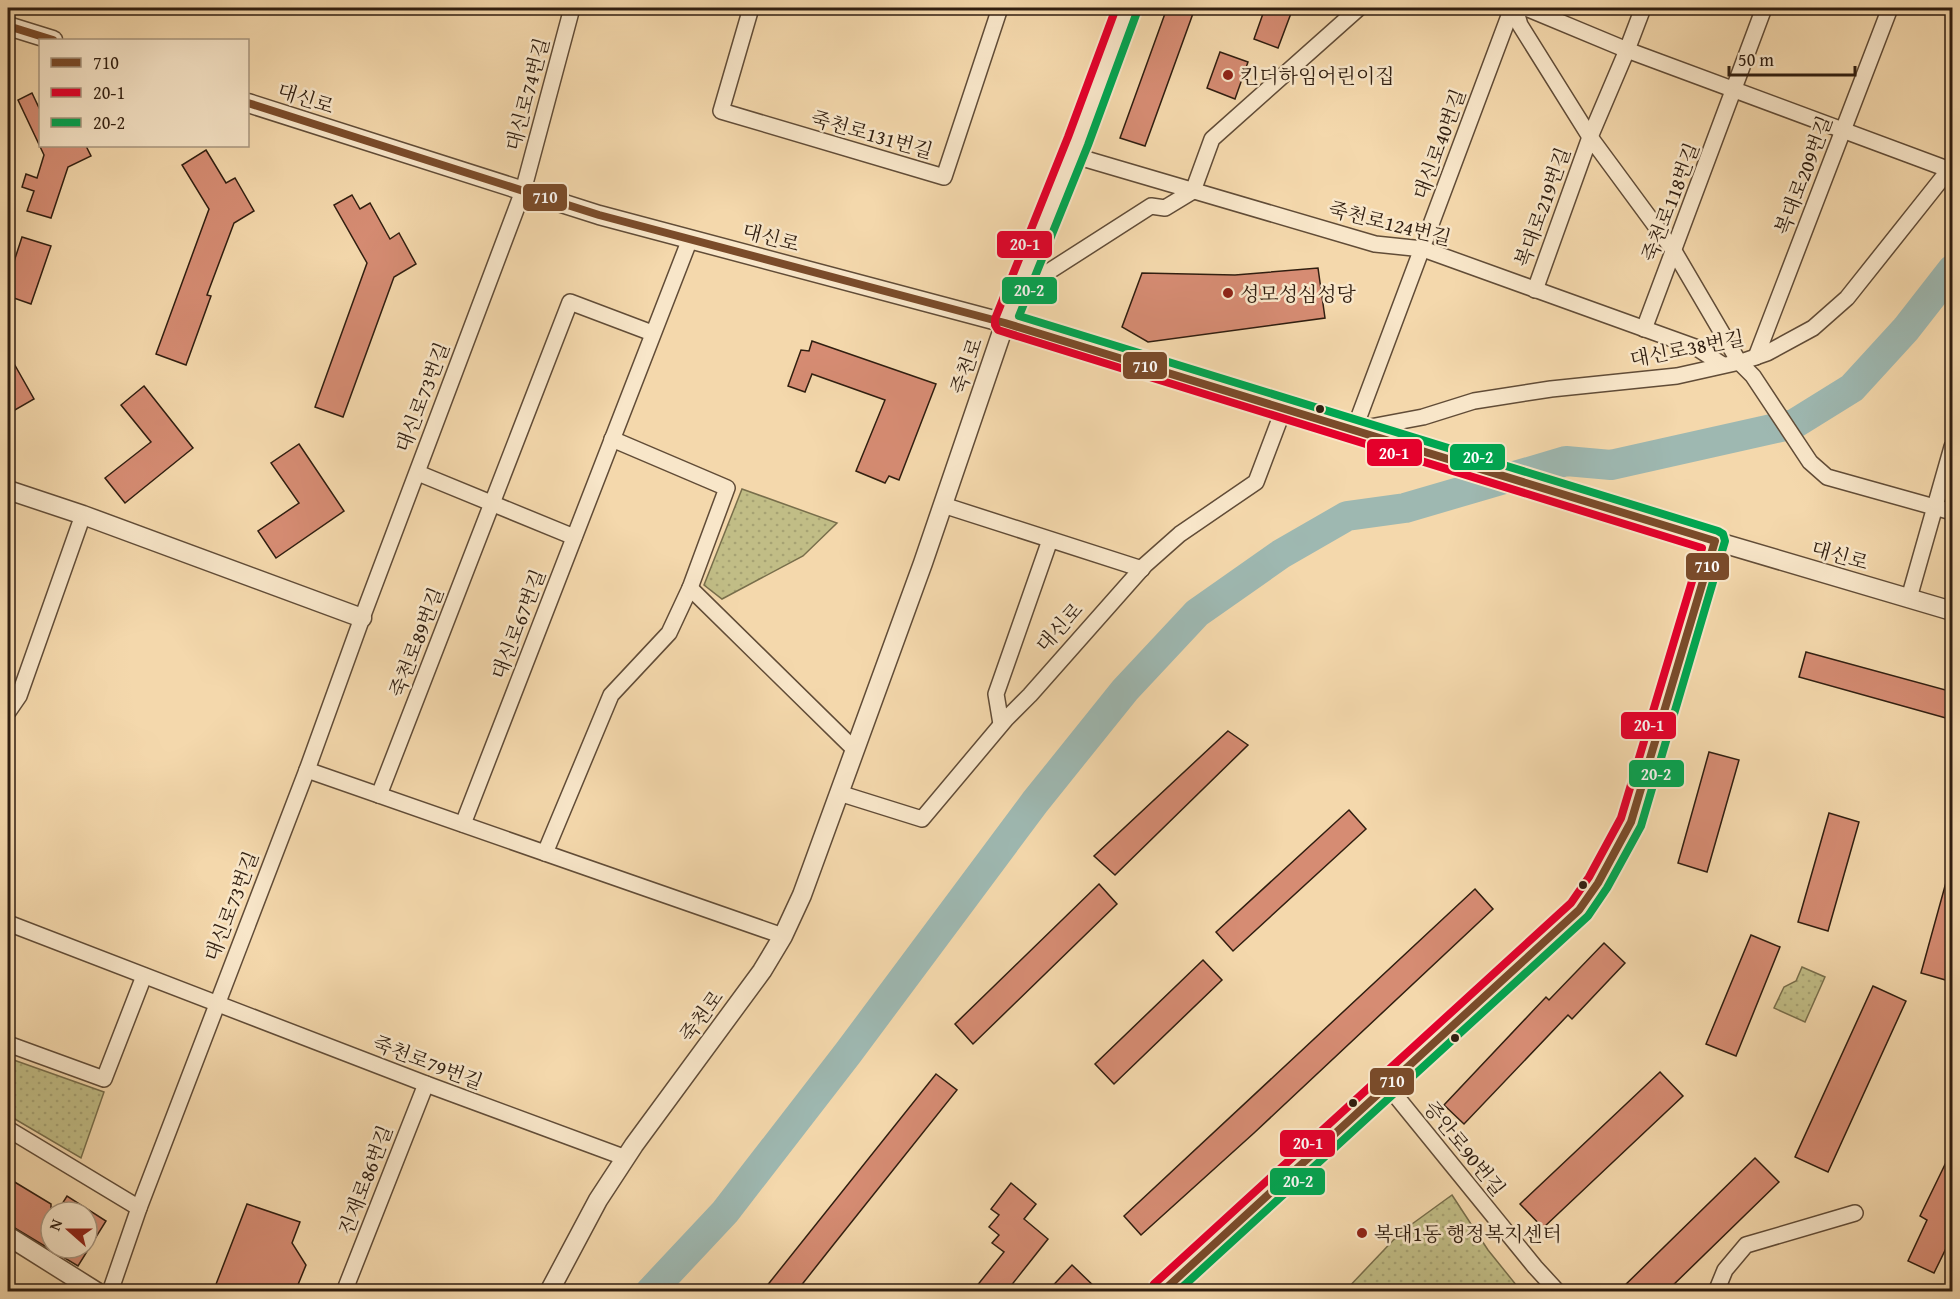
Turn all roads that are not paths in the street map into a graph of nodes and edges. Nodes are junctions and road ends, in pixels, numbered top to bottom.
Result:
1 (572, 8) edge
2 (751, 8) edge
3 (1000, 8) edge
4 (1127, 8) edge
5 (1359, 8) edge
6 (1514, 8) edge
7 (1526, 8) edge
8 (1643, 8) edge
9 (1764, 8) edge
10 (1890, 8) edge
11 (8, 26) edge
12 (50, 39) edge
13 (1628, 50) junction
14 (1735, 90) junction
15 (249, 103) edge
16 (1843, 130) junction
17 (1590, 137) junction
18 (1072, 155) junction
19 (1951, 168) edge
20 (523, 191) junction
21 (1193, 191) junction
22 (690, 239) junction
23 (1423, 249) junction
24 (1674, 251) junction
25 (1535, 290) junction
26 (1017, 292) junction
27 (1005, 322) junction
28 (1644, 329) junction
29 (652, 333) junction
30 (1756, 357) junction
31 (1739, 362) junction
32 (1723, 365) junction
33 (1284, 408) junction
34 (1358, 431) junction
35 (612, 439) junction
36 (1953, 447) edge
37 (418, 473) junction
38 (8, 490) edge
39 (491, 504) junction
40 (943, 505) junction
41 (1935, 507) junction
42 (1953, 512) edge
43 (83, 515) junction
44 (574, 537) junction
45 (1050, 540) junction
46 (1715, 541) junction
47 (1142, 569) junction
48 (690, 588) junction
49 (1909, 598) junction
50 (1953, 611) edge
51 (362, 618) junction
52 (8, 712) edge
53 (1001, 724) junction
54 (855, 750) junction
55 (307, 770) junction
56 (839, 793) junction
57 (380, 795) junction
58 (463, 824) junction
59 (545, 853) junction
60 (8, 923) edge
61 (783, 936) junction
62 (144, 976) junction
63 (217, 1004) junction
64 (8, 1044) edge
65 (426, 1084) junction
66 (1387, 1085) junction
67 (8, 1129) edge
68 (626, 1158) junction
69 (139, 1208) junction
70 (1855, 1213) dead end
71 (8, 1236) edge
72 (97, 1292) edge
73 (110, 1292) edge
74 (344, 1292) edge
75 (549, 1292) edge
76 (1161, 1292) edge
77 (1558, 1292) edge
78 (1716, 1292) edge

1 - 20 street, 대신로74번길
2 - 3 street, 죽천로131번길
4 - 18 street, 죽천로
5 - 21 street
6 - 17 street
6 - 23 street, 대신로40번길
7 - 13 street
8 - 13 street, 복대로219번길
9 - 14 street, 죽천로118번길
10 - 16 street, 복대로209번길
11 - 12 street
13 - 14 street
13 - 17 street, 복대로219번길
14 - 16 street
14 - 24 street, 죽천로118번길
15 - 20 street, 대신로
16 - 19 street
16 - 30 street, 복대로209번길
17 - 24 street, 복대로219번길
17 - 25 street, 복대로219번길
18 - 21 street, 죽천로124번길
18 - 26 street, 죽천로
19 - 30 street, 대신로38번길
20 - 22 street, 대신로
20 - 37 street, 대신로73번길
21 - 23 street, 죽천로124번길
21 - 26 street
22 - 27 street, 대신로
22 - 29 street, 대신로67번길
23 - 25 street, 죽천로124번길
23 - 34 street, 대신로40번길
24 - 28 street, 죽천로118번길
24 - 31 street, 복대로219번길
25 - 28 street, 죽천로124번길
26 - 27 street, 죽천로
27 - 33 street, 대신로
27 - 40 street, 죽천로
28 - 32 street, 죽천로124번길
29 - 35 street, 대신로67번길
29 - 39 street
30 - 31 street, 대신로38번길
31 - 32 street, 대신로38번길
31 - 41 street, 복대로219번길
32 - 34 street, 대신로38번길
33 - 34 street, 대신로
33 - 47 street, 대신로
34 - 46 street, 대신로
35 - 44 street, 대신로67번길
35 - 48 street
36 - 41 street
37 - 39 street
37 - 51 street, 대신로73번길
38 - 43 street
39 - 44 street
39 - 57 street, 죽천로89번길
40 - 45 street
40 - 54 street, 죽천로
41 - 42 street
41 - 49 street
43 - 51 street
43 - 52 street
44 - 58 street, 대신로67번길
45 - 47 street
45 - 53 street
46 - 49 street, 대신로
46 - 66 street
47 - 53 street, 대신로
48 - 54 street
48 - 59 street
49 - 50 street, 대신로
51 - 55 street, 대신로73번길
53 - 56 street, 대신로
54 - 56 street, 죽천로
55 - 57 street
55 - 63 street, 대신로73번길
56 - 61 street, 죽천로
57 - 58 street
58 - 59 street
59 - 61 street
60 - 62 street, 죽천로79번길
61 - 68 street, 죽천로
62 - 63 street, 죽천로79번길
62 - 64 street
63 - 65 street, 죽천로79번길
63 - 69 street, 대신로73번길
65 - 68 street, 죽천로79번길
65 - 74 street, 진재로86번길
66 - 76 street
66 - 77 street, 증안로90번길
67 - 69 street
68 - 75 street, 죽천로
69 - 73 street, 대신로73번길
70 - 78 street
71 - 72 street

